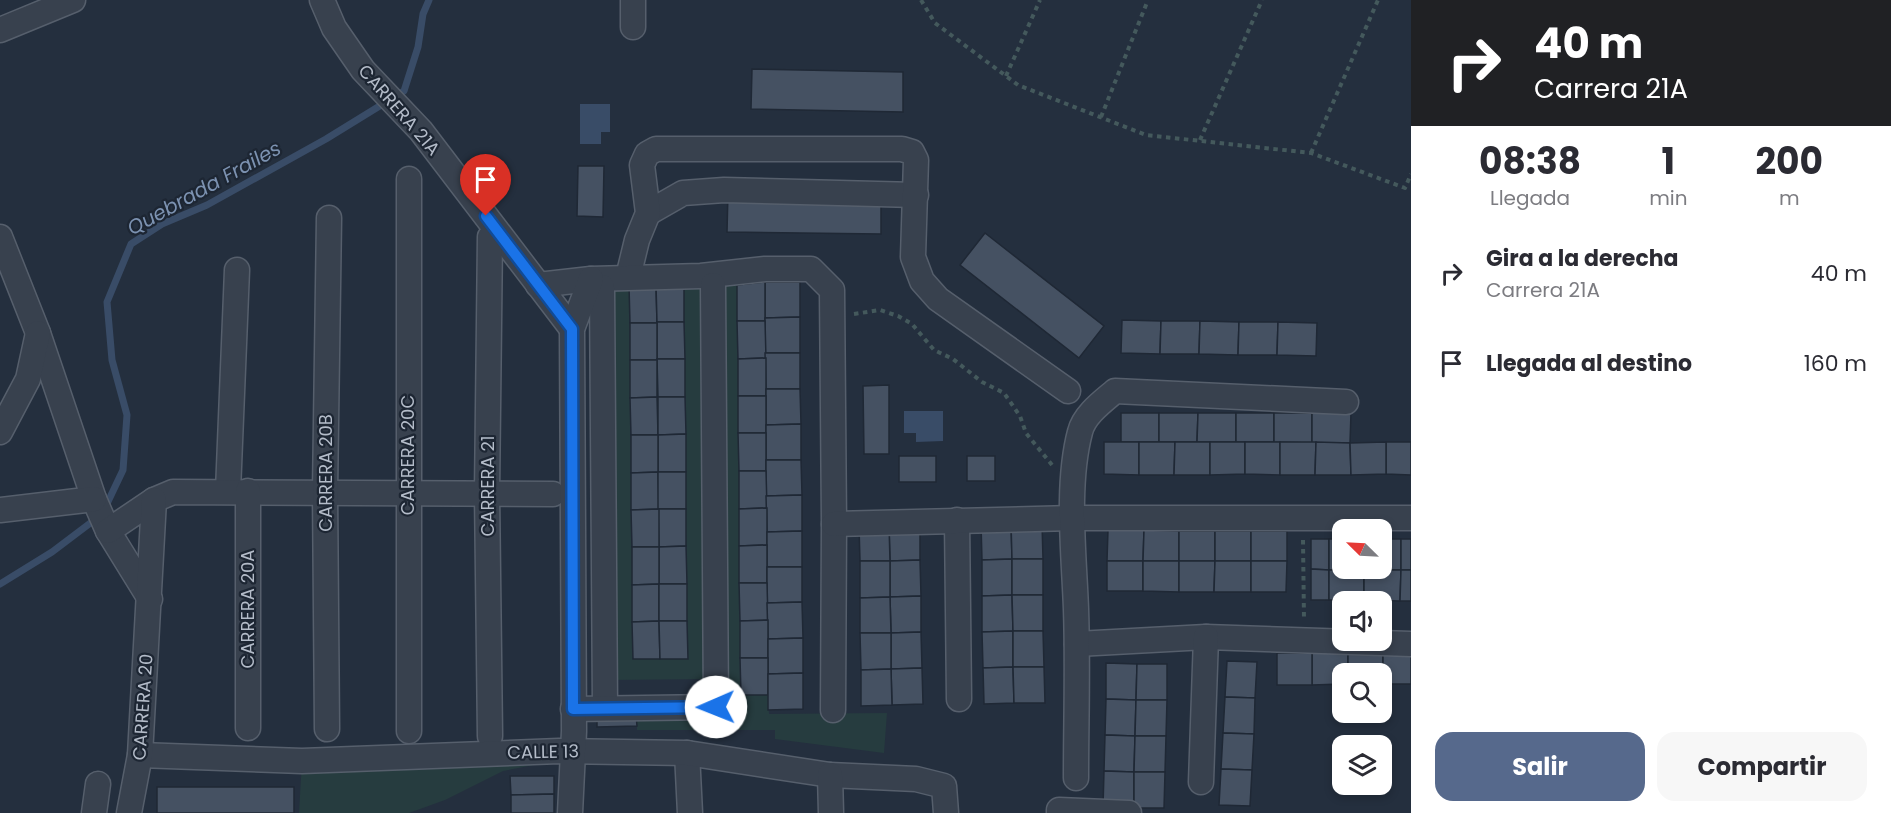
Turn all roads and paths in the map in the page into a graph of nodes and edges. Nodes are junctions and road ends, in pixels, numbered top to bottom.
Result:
1 (73, 0) edge
2 (322, 0) edge
3 (633, 0) edge
4 (921, 0) edge
5 (1040, 0) edge
6 (1148, 0) edge
7 (1262, 0) edge
8 (1378, 0) edge
9 (633, 27) dead end
10 (0, 30) edge
11 (1006, 76) junction
12 (1101, 117) junction
13 (1200, 140) junction
14 (1311, 153) junction
15 (1411, 174) edge
16 (409, 179) dead end
17 (916, 195) junction
18 (648, 213) junction
19 (329, 218) dead end
20 (0, 237) edge
21 (490, 237) dead end
22 (237, 270) dead end
23 (628, 277) junction
24 (597, 283) junction
25 (538, 285) junction
26 (713, 285) dead end
27 (832, 318) junction
28 (572, 329) junction
29 (38, 333) junction
30 (1068, 391) dead end
31 (1346, 402) dead end
32 (0, 432) edge
33 (1074, 475) junction
34 (238, 491) junction
35 (325, 492) junction
36 (408, 493) junction
37 (487, 493) junction
38 (553, 494) dead end
39 (94, 498) junction
40 (154, 500) junction
41 (0, 510) edge
42 (1073, 518) junction
43 (1411, 518) edge
44 (957, 519) junction
45 (1302, 519) junction
46 (834, 524) junction
47 (108, 531) junction
48 (150, 599) junction
49 (1206, 637) junction
50 (1304, 642) junction
51 (1077, 644) junction
52 (1411, 644) edge
53 (958, 699) dead end
54 (605, 708) junction
55 (573, 709) junction
56 (833, 710) dead end
57 (248, 728) dead end
58 (327, 729) dead end
59 (409, 731) dead end
60 (490, 736) dead end
61 (572, 751) junction
62 (687, 753) junction
63 (140, 756) junction
64 (830, 775) junction
65 (1076, 778) dead end
66 (1201, 782) dead end
67 (98, 784) dead end
68 (1059, 811) edge
69 (94, 813) edge
70 (129, 813) edge
71 (570, 813) edge
72 (690, 813) edge
73 (831, 813) edge
74 (946, 813) edge
75 (1129, 813) edge

1 - 10 street
2 - 25 street, CARRERA 21A
3 - 9 street
4 - 11 path
5 - 11 path
6 - 12 path
7 - 13 path
8 - 14 path
11 - 12 path
12 - 13 path
13 - 14 path
14 - 15 path
16 - 36 street, CARRERA 20C
17 - 18 street
17 - 18 street
17 - 30 street
18 - 23 street
19 - 35 street, CARRERA 20B
20 - 29 street
21 - 37 street, CARRERA 21
22 - 34 street, CARRERA 20A
23 - 24 street
23 - 27 street
24 - 25 street
24 - 28 street
24 - 54 street
25 - 28 street, CARRERA 21A
26 - 54 street
27 - 33 path
27 - 46 street
28 - 55 street
29 - 32 street
29 - 39 street
31 - 33 street
33 - 42 street
34 - 35 street
34 - 40 street
34 - 57 street, CARRERA 20A
35 - 36 street
35 - 58 street, CARRERA 20B
36 - 37 street
36 - 59 street, CARRERA 20C
37 - 38 street
37 - 60 street, CARRERA 21
39 - 41 street
39 - 47 street
40 - 47 street
40 - 48 street, CARRERA 20
42 - 44 street
42 - 45 street
42 - 51 street
43 - 45 street
44 - 46 street
44 - 53 street
45 - 50 path
46 - 56 street
47 - 48 street
48 - 63 street, CARRERA 20
49 - 50 street
49 - 51 street
49 - 66 street
50 - 52 street
51 - 65 street
54 - 55 street
55 - 61 street
61 - 62 street, CALLE 13
61 - 63 street, CALLE 13
61 - 71 street
62 - 64 street, CALLE 13
62 - 72 street
63 - 70 street, CARRERA 20
64 - 73 street
64 - 74 street, CALLE 13
67 - 69 street
68 - 75 street

